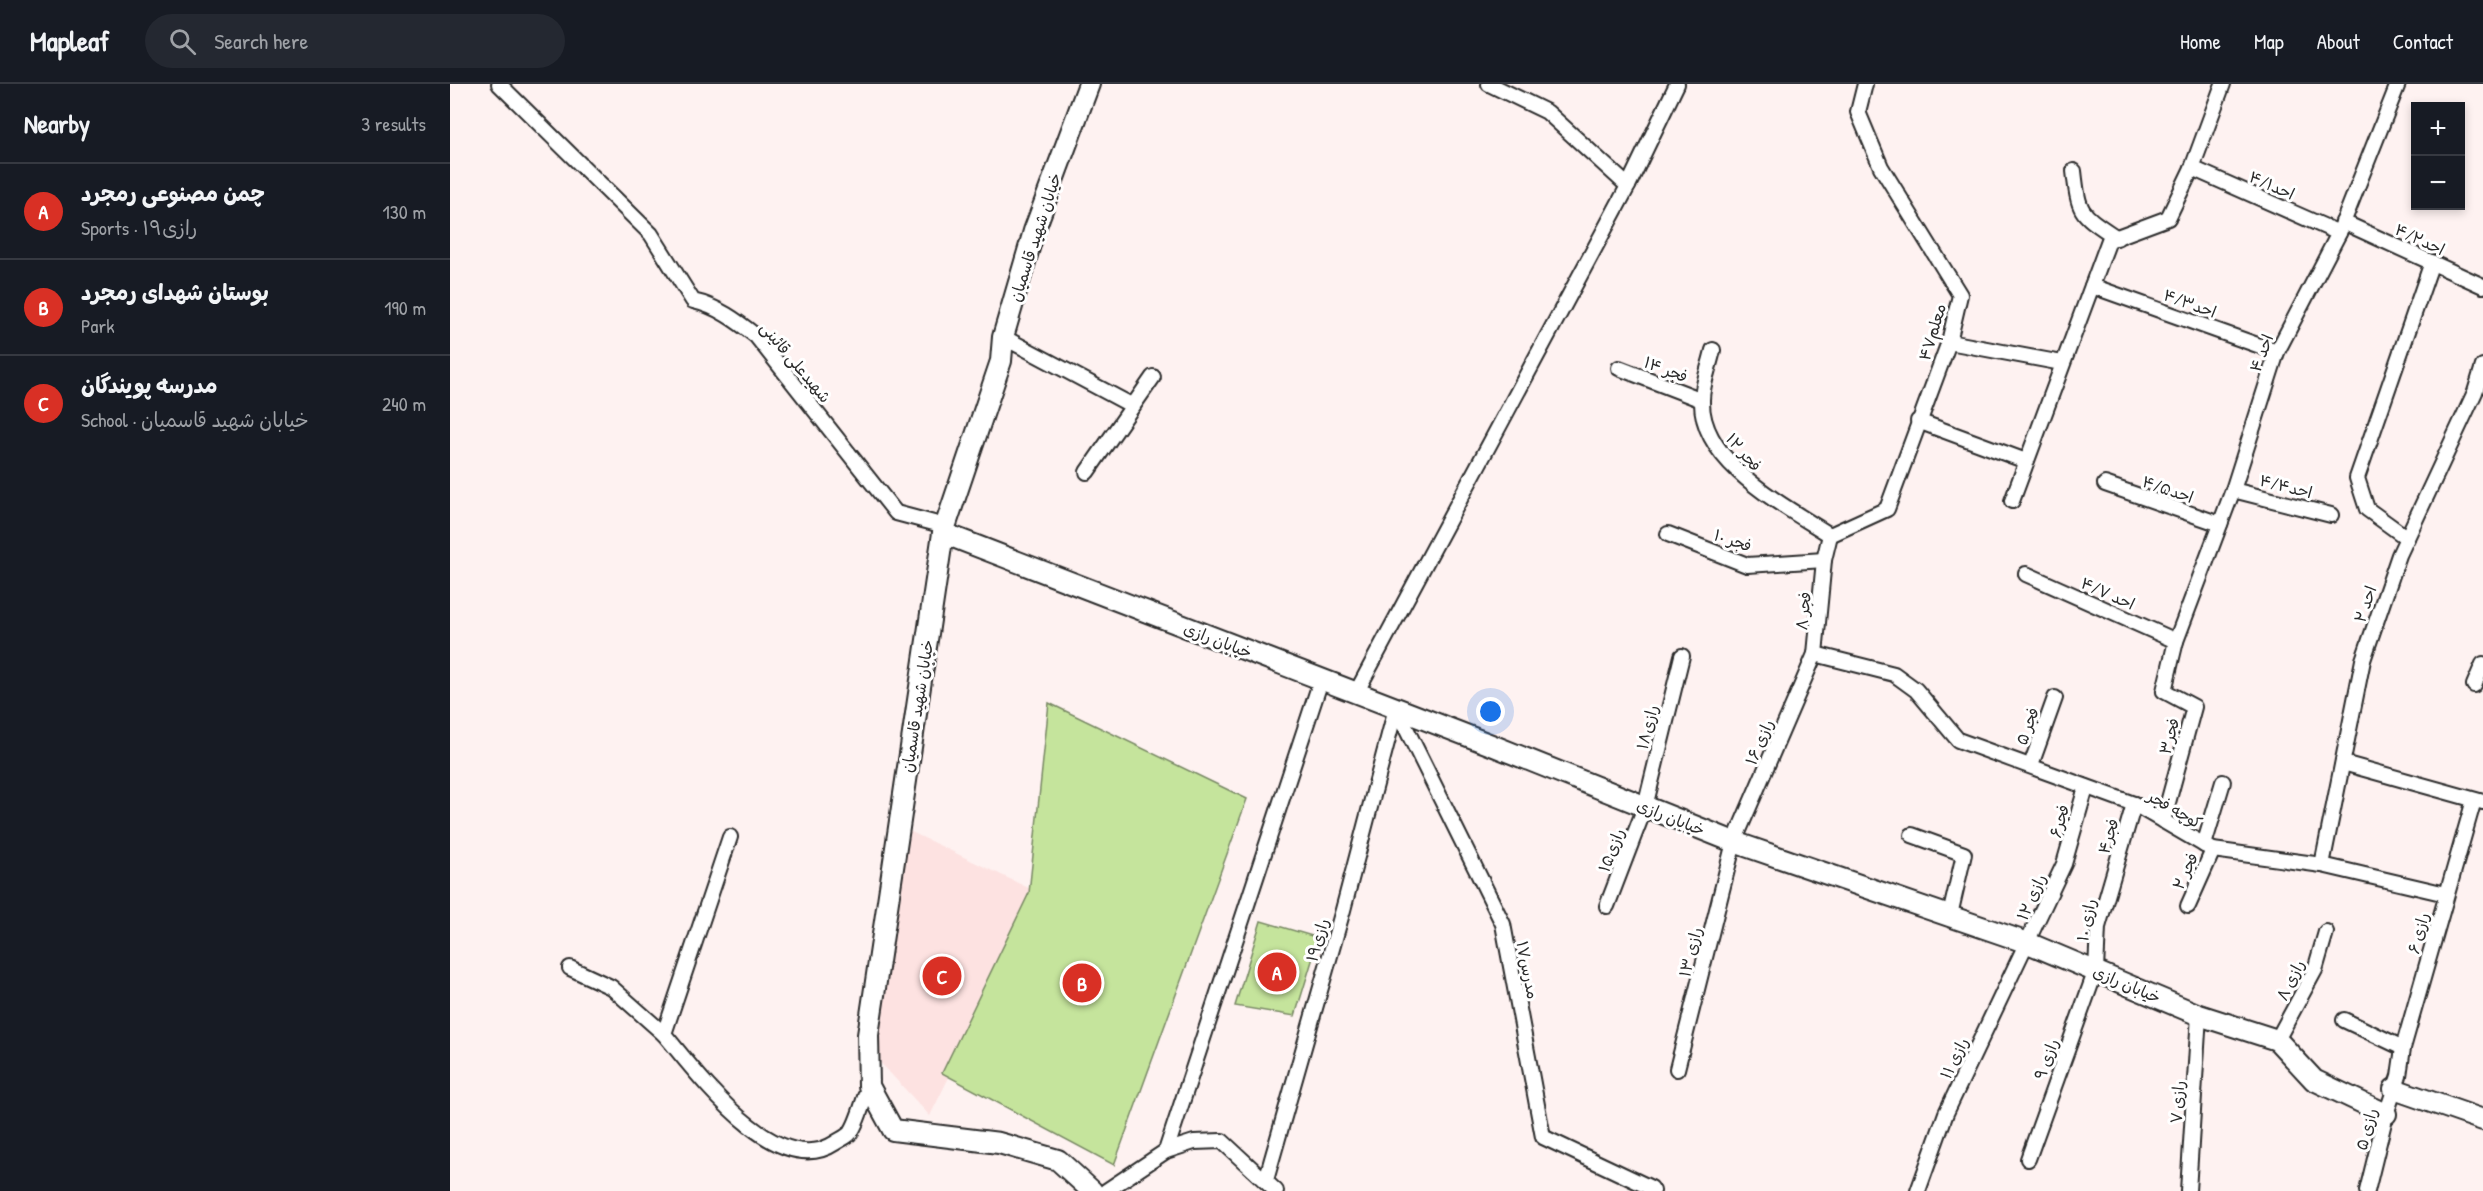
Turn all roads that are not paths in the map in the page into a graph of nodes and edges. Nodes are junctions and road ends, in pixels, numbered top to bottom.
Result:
1 (499, 84) edge
2 (1089, 84) edge
3 (1490, 84) edge
4 (1677, 84) edge
5 (1865, 84) edge
6 (2223, 84) edge
7 (2398, 84) edge
8 (2192, 168) junction
9 (2074, 171) dead end
10 (1628, 186) junction
11 (2341, 227) junction
12 (2117, 238) junction
13 (2432, 262) junction
14 (2092, 286) junction
15 (2483, 286) edge
16 (1004, 337) junction
17 (1948, 342) junction
18 (1713, 350) dead end
19 (2277, 352) junction
20 (2062, 363) junction
21 (2483, 366) edge
22 (1618, 368) dead end
23 (1153, 377) dead end
24 (1702, 400) junction
25 (1133, 406) junction
26 (1918, 421) junction
27 (2026, 461) junction
28 (1087, 472) dead end
29 (2105, 484) dead end
30 (2233, 490) junction
31 (2012, 501) dead end
32 (2331, 515) dead end
33 (2220, 524) junction
34 (944, 530) junction
35 (1668, 534) dead end
36 (1830, 536) junction
37 (2407, 538) junction
38 (1824, 560) junction
39 (2026, 574) dead end
40 (2176, 642) junction
41 (1815, 654) junction
42 (1682, 656) dead end
43 (1321, 680) junction
44 (1916, 690) joint
45 (1356, 693) junction
46 (2055, 698) dead end
47 (1396, 708) junction
48 (2343, 763) junction
49 (2031, 765) junction
50 (2223, 782) dead end
51 (2086, 787) junction
52 (2478, 801) edge
53 (2134, 804) junction
54 (1645, 807) junction
55 (2163, 821) junction
56 (1912, 835) dead end
57 (730, 837) dead end
58 (1734, 842) junction
59 (2209, 847) junction
60 (2064, 864) joint
61 (2322, 866) junction
62 (2113, 877) joint
63 (2446, 894) junction
64 (1607, 906) dead end
65 (2187, 906) dead end
66 (1950, 915) junction
67 (2326, 932) dead end
68 (2028, 943) junction
69 (570, 968) dead end
70 (2096, 970) junction
71 (2199, 1015) junction
72 (2344, 1020) dead end
73 (664, 1034) junction
74 (2277, 1040) junction
75 (2403, 1048) junction
76 (1677, 1069) dead end
77 (2397, 1083) junction
78 (869, 1086) junction
79 (2386, 1114) junction
80 (2483, 1120) edge
81 (1166, 1151) junction
82 (2028, 1159) dead end
83 (1266, 1180) junction
84 (1092, 1191) edge
85 (1106, 1191) edge
86 (1276, 1191) edge
87 (1653, 1191) edge
88 (1917, 1191) edge
89 (2188, 1191) edge
90 (2367, 1191) edge

1 - 34 street, شهیدعلی قائینی
2 - 16 street, خیابان شهید قاسمیان
3 - 10 street
4 - 10 street
5 - 17 street, معلم۴۷
6 - 8 street
7 - 11 street, احد ۴
8 - 11 street, احد۴/۱
8 - 12 street
9 - 12 street
10 - 45 street
11 - 13 street, احد۴/۲
11 - 19 street, احد ۴
12 - 14 street
13 - 15 street, احد۴/۲
13 - 37 street
14 - 19 street, احد۴/۳
14 - 20 street
16 - 25 street
16 - 34 street, خیابان شهید قاسمیان
17 - 20 street
17 - 26 street, معلم۴۷
18 - 24 street, فجر ۱۲
19 - 30 street, احد ۴
20 - 27 street
21 - 37 street, احد ۲
22 - 24 street, فجر ۱۴
23 - 25 street
24 - 36 street, فجر ۱۲
25 - 28 street
26 - 27 street
26 - 36 street, معلم۴۷
27 - 31 street
29 - 33 street, احد۴/۵
30 - 32 street, احد۴/۴
30 - 33 street, احد ۴
33 - 40 street, احد ۴
34 - 43 street, خیابان رازی
34 - 78 street, خیابان شهید قاسمیان
35 - 38 street, فجر ۱۰
36 - 38 street, فجر ۸
37 - 48 street, احد ۲
38 - 41 street, فجر ۸
39 - 40 street, احد ۴/۷
40 - 55 street, فجر۳
41 - 44 street, فجر ۸
41 - 58 street, رازی ۱۶
42 - 54 street, رازی۱۸
43 - 45 street, خیابان رازی
43 - 81 street
44 - 49 street, کوچه فجر
45 - 47 street, خیابان رازی
46 - 49 street, فجر ۵
47 - 54 street, خیابان رازی
47 - 83 street, رازی۱۹
47 - 87 street, مدرس۱۷
48 - 52 street
48 - 61 street, احد ۲
49 - 51 street, کوچه فجر
50 - 59 street, فجر ۲
51 - 53 street, کوچه فجر
51 - 60 street, فجر۶
52 - 63 street, رازی ۶
53 - 55 street, کوچه فجر
53 - 62 street, فجر۴
54 - 58 street, خیابان رازی
54 - 64 street, رازی۱۵
55 - 59 street, کوچه فجر
56 - 66 street
57 - 73 street
58 - 66 street, خیابان رازی
58 - 76 street, رازی ۱۳
59 - 61 street, کوچه فجر
59 - 65 street, فجر ۲
60 - 68 street, رازی ۱۲
61 - 63 street, کوچه فجر
62 - 70 street, رازی ۱۰
63 - 75 street, رازی ۶
66 - 68 street, خیابان رازی
67 - 74 street, رازی ۸
68 - 70 street, خیابان رازی
68 - 88 street, رازی ۱۱
69 - 73 street
70 - 71 street, خیابان رازی
70 - 82 street, رازی ۹
71 - 74 street, خیابان رازی
71 - 89 street, رازی ۷
72 - 75 street
73 - 78 street
74 - 79 street, خیابان رازی
75 - 77 street, رازی ۶
77 - 79 street, رازی ۵
77 - 80 street
78 - 84 street, خیابان شهید قاسمیان
79 - 90 street, رازی ۵
81 - 83 street
81 - 85 street
83 - 86 street

